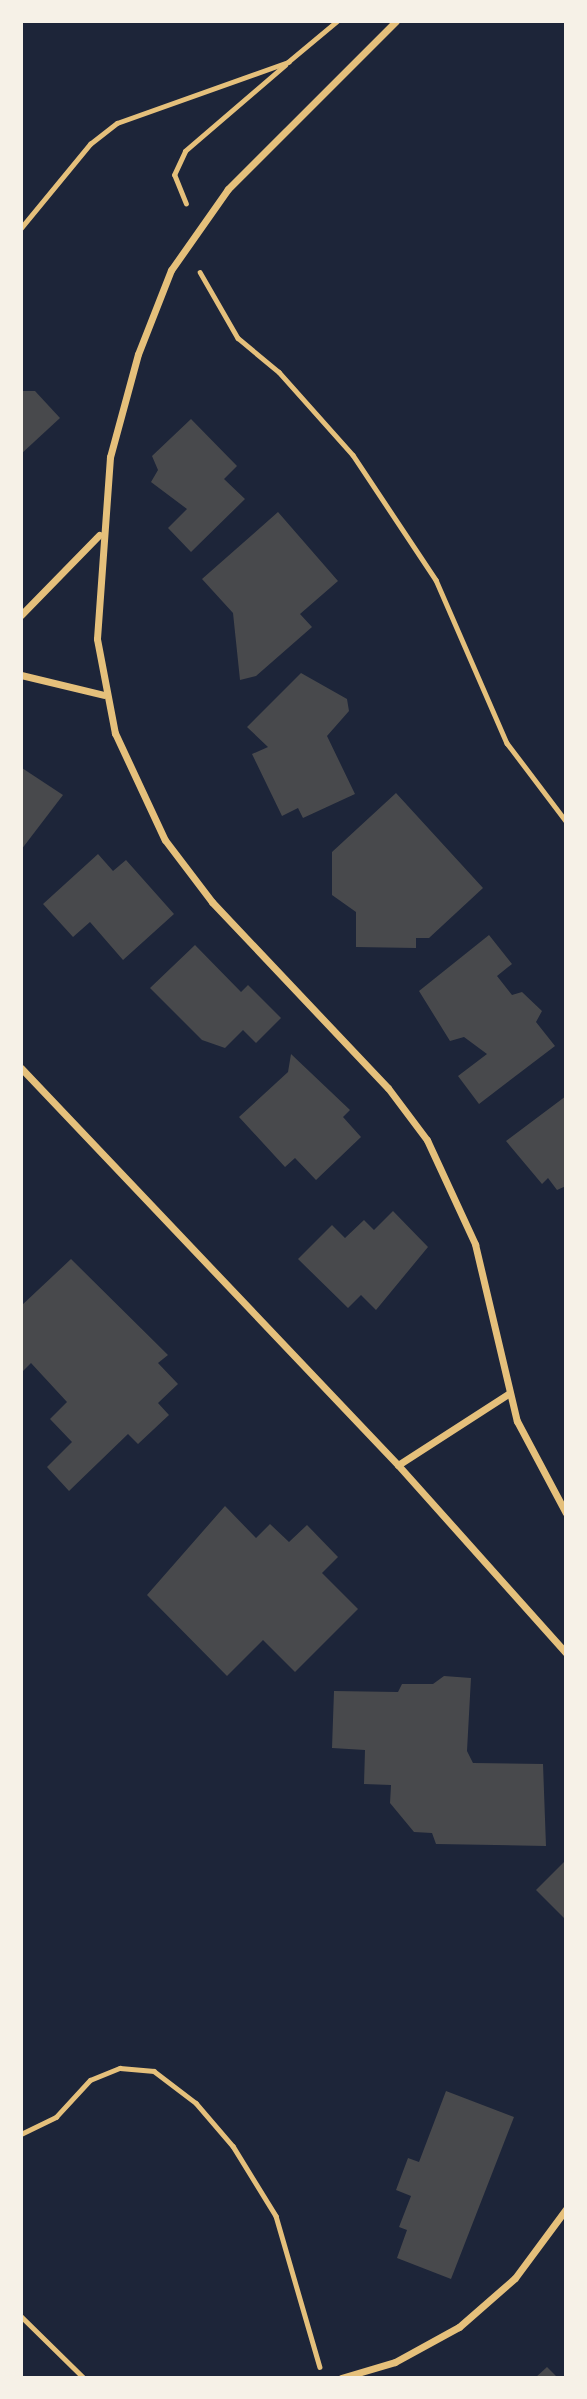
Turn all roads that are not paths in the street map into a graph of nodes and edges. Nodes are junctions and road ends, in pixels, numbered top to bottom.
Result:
1 (396, 21) edge
2 (100, 534) junction
3 (21, 615) edge
4 (21, 675) edge
5 (104, 695) junction
6 (21, 1068) edge
7 (508, 1394) junction
8 (398, 1465) junction
9 (566, 1513) edge
10 (566, 1653) edge
11 (566, 2208) edge
12 (341, 2378) edge

1 - 2 street
2 - 3 street
2 - 5 street
4 - 5 street
5 - 7 street
6 - 8 street
7 - 8 street
7 - 9 street
8 - 10 street
11 - 12 street

